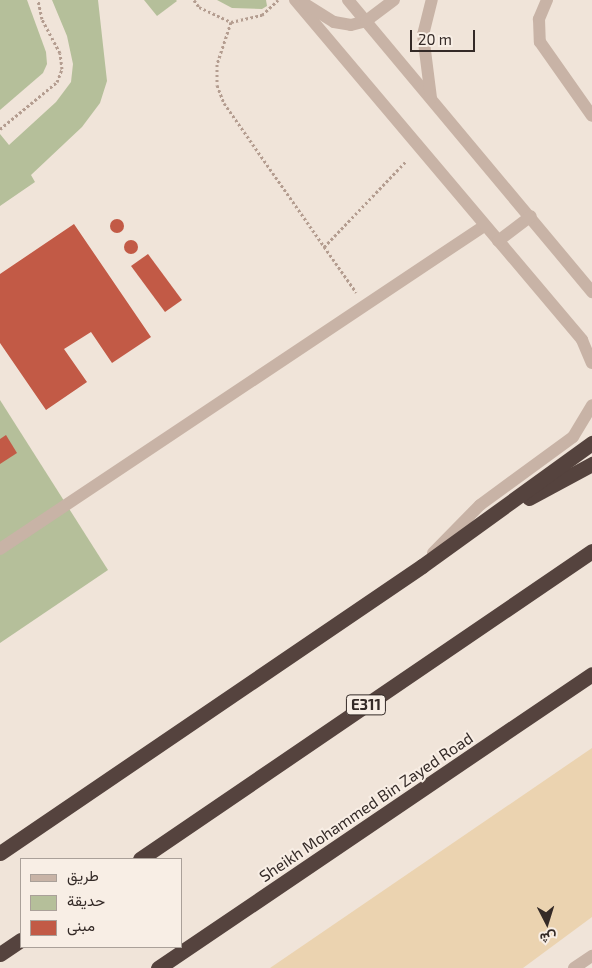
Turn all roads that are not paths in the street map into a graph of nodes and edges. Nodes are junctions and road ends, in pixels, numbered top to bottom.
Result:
1 (295, 0) edge
2 (299, 0) edge
3 (348, 0) edge
4 (394, 0) edge
5 (432, 0) edge
6 (547, 0) edge
7 (366, 21) junction
8 (431, 98) junction
9 (592, 116) edge
10 (531, 216) junction
11 (484, 226) junction
12 (498, 241) junction
13 (592, 292) edge
14 (592, 363) edge
15 (592, 405) edge
16 (592, 443) edge
17 (592, 464) edge
18 (485, 521) junction
19 (0, 549) edge
20 (592, 551) edge
21 (422, 566) junction
22 (592, 674) edge
23 (0, 853) edge
24 (141, 858) edge
25 (20, 941) edge
26 (0, 954) edge
27 (592, 956) edge
28 (158, 968) edge
29 (574, 968) edge

1 - 11 street
2 - 7 street
3 - 7 street
4 - 7 street
5 - 8 street
6 - 9 street
7 - 8 street
8 - 10 street
10 - 12 street
10 - 13 street
11 - 12 street
11 - 19 street
12 - 14 street
15 - 21 street
16 - 18 highway
17 - 18 highway
18 - 21 highway
20 - 24 highway, E311
21 - 23 highway
22 - 28 highway, Sheikh Mohammed Bin Zayed Road
25 - 26 highway
27 - 29 street

